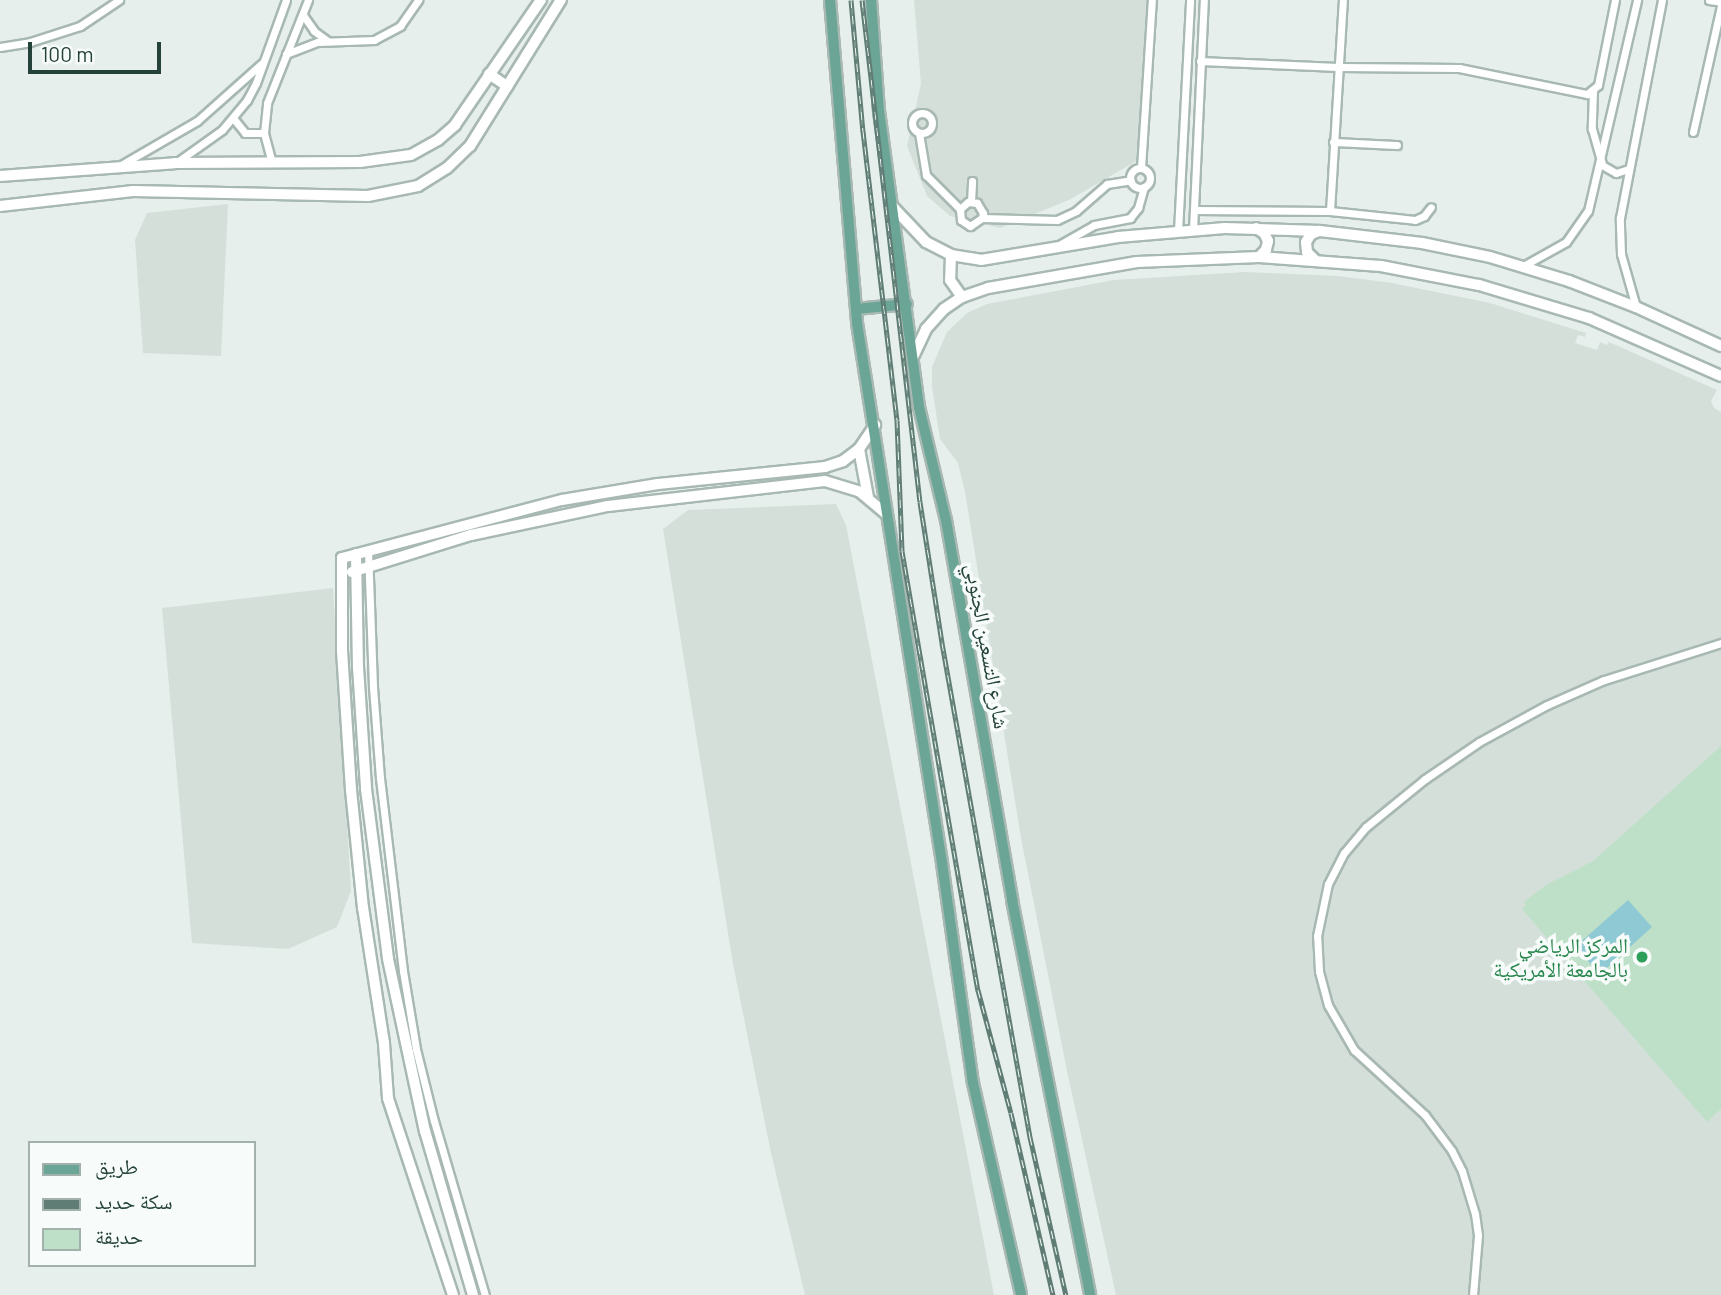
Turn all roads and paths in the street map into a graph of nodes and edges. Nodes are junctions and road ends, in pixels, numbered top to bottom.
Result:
1 (119, 0) edge
2 (286, 0) edge
3 (308, 0) edge
4 (418, 0) edge
5 (541, 0) edge
6 (561, 0) edge
7 (830, 0) edge
8 (871, 0) edge
9 (1152, 0) edge
10 (1190, 0) edge
11 (1204, 0) edge
12 (1343, 0) edge
13 (1615, 0) edge
14 (1637, 0) edge
15 (1662, 0) edge
16 (1709, 0) edge
17 (1721, 4) edge
18 (303, 15) junction
19 (329, 42) junction
20 (0, 47) edge
21 (286, 54) junction
22 (264, 61) junction
23 (1200, 61) junction
24 (1338, 67) junction
25 (489, 75) junction
26 (507, 86) junction
27 (1593, 91) junction
28 (233, 118) junction
29 (1693, 132) dead end
30 (264, 133) junction
31 (919, 133) dead end
32 (1334, 142) junction
33 (1397, 145) dead end
34 (1600, 161) junction
35 (176, 163) junction
36 (272, 163) junction
37 (119, 166) junction
38 (1142, 168) junction
39 (1628, 169) junction
40 (0, 176) edge
41 (1131, 180) junction
42 (1180, 180) junction
43 (1195, 180) junction
44 (972, 181) dead end
45 (1144, 187) junction
46 (971, 202) junction
47 (891, 204) junction
48 (0, 206) edge
49 (1430, 207) dead end
50 (960, 209) junction
51 (1194, 210) junction
52 (1330, 211) junction
53 (982, 218) junction
54 (1256, 228) junction
55 (1193, 230) junction
56 (1320, 230) junction
57 (1178, 231) junction
58 (1059, 245) junction
59 (951, 255) junction
60 (1259, 257) junction
61 (1314, 259) junction
62 (1523, 266) junction
63 (962, 297) junction
64 (907, 304) junction
65 (1636, 307) junction
66 (856, 309) junction
67 (1721, 346) edge
68 (914, 355) junction
69 (1721, 376) edge
70 (875, 425) junction
71 (859, 449) junction
72 (868, 497) junction
73 (887, 515) junction
74 (368, 550) junction
75 (356, 554) junction
76 (369, 567) junction
77 (357, 571) junction
78 (341, 575) junction
79 (1721, 643) edge
80 (366, 789) junction
81 (351, 790) junction
82 (453, 1295) edge
83 (473, 1295) edge
84 (485, 1295) edge
85 (1021, 1295) edge
86 (1090, 1295) edge
87 (1473, 1295) edge

1 - 20 street
2 - 22 street
3 - 18 street
4 - 19 street
5 - 25 street
6 - 26 street
7 - 66 main road
8 - 47 main road, شارع التسعين الجنوبي
9 - 38 street
10 - 42 street
11 - 23 street
12 - 24 street
13 - 27 street
14 - 34 street
15 - 39 street
16 - 17 street
17 - 29 street
18 - 19 street
18 - 21 street
19 - 21 street
21 - 30 street
22 - 28 street
22 - 37 street
23 - 24 street
23 - 43 street
24 - 27 street
24 - 32 street
25 - 26 street
25 - 36 street
26 - 48 street
27 - 34 street
28 - 30 street
28 - 35 street
30 - 36 street
31 - 50 street
32 - 33 street
32 - 52 street
34 - 39 street
34 - 62 street
35 - 36 street
35 - 37 street
37 - 40 street
38 - 41 street
38 - 45 street
39 - 65 street
41 - 45 street
41 - 53 street
42 - 43 street
42 - 57 street
43 - 51 street
44 - 46 street
45 - 58 street
46 - 50 street
46 - 53 street
47 - 59 street
47 - 64 main road, شارع التسعين الجنوبي
49 - 52 street
50 - 53 street
51 - 52 street
51 - 55 street
54 - 55 street
54 - 56 street
54 - 60 street
55 - 57 street
56 - 61 street
56 - 62 street
57 - 58 street
58 - 59 street
59 - 63 street
60 - 61 street
60 - 63 street
61 - 69 street
62 - 65 street
63 - 68 street
64 - 66 main road
64 - 68 main road, شارع التسعين الجنوبي
65 - 67 street
66 - 70 main road
68 - 86 main road, شارع التسعين الجنوبي
70 - 71 street
70 - 73 main road
71 - 72 street
71 - 74 street
72 - 73 street
72 - 76 street
73 - 85 main road
74 - 75 street
74 - 76 street
75 - 77 street
75 - 78 street
76 - 77 street
76 - 84 street
77 - 78 street
77 - 80 street
78 - 81 street
79 - 87 street
80 - 81 street
80 - 83 street
81 - 82 street

